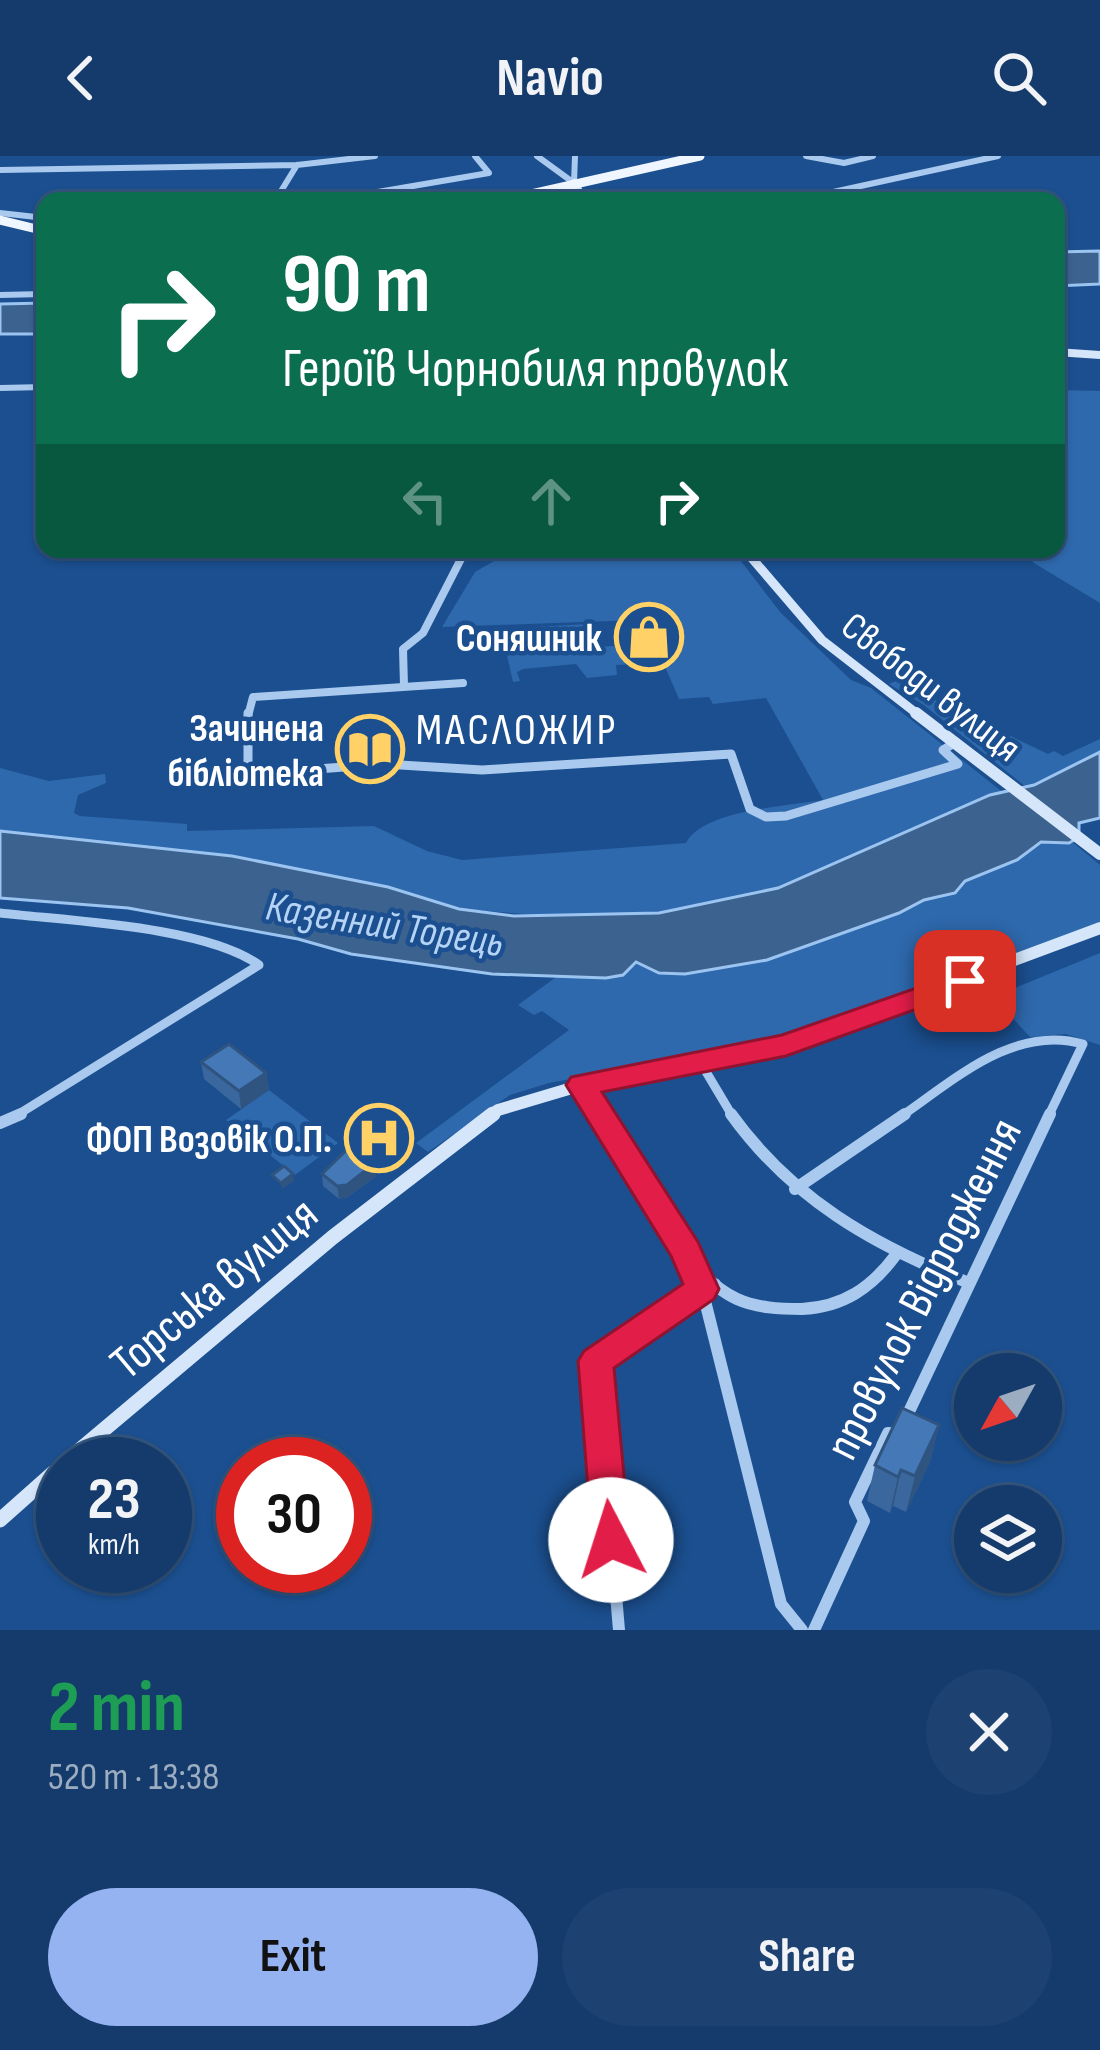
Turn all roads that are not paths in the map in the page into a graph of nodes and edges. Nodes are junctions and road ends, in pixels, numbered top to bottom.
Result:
1 (375, 156) edge
2 (475, 156) edge
3 (537, 156) edge
4 (574, 156) edge
5 (700, 156) edge
6 (806, 156) edge
7 (873, 156) edge
8 (998, 156) edge
9 (297, 165) junction
10 (0, 170) edge
11 (574, 183) junction
12 (280, 192) edge
13 (378, 192) edge
14 (537, 192) edge
15 (580, 192) edge
16 (833, 192) edge
17 (0, 217) edge
18 (36, 218) edge
19 (36, 228) edge
20 (36, 294) edge
21 (0, 295) edge
22 (1065, 353) edge
23 (1100, 355) edge
24 (36, 387) edge
25 (0, 388) edge
26 (463, 558) edge
27 (752, 558) edge
28 (463, 683) dead end
29 (404, 686) junction
30 (956, 742) junction
31 (1100, 854) edge
32 (0, 913) edge
33 (1100, 928) edge
34 (702, 1065) junction
35 (581, 1085) junction
36 (0, 1123) edge
37 (795, 1190) junction
38 (896, 1256) junction
39 (969, 1282) junction
40 (709, 1287) junction
41 (95, 1437) edge
42 (36, 1488) edge
43 (0, 1520) edge
44 (619, 1630) edge
45 (802, 1630) edge
46 (814, 1630) edge

1 - 9 street
2 - 13 street
3 - 11 street
4 - 11 street
5 - 11 main road
6 - 7 street
8 - 16 street
9 - 10 street
9 - 12 street
11 - 14 main road
11 - 15 main road
17 - 18 street
17 - 19 main road
20 - 21 street
22 - 23 main road
24 - 25 street
26 - 29 street
27 - 30 main road, Свободи вулиця
28 - 29 street
29 - 30 street
30 - 31 main road, Свободи вулиця
32 - 36 street
33 - 34 main road, Торська вулиця
34 - 35 main road, Торська вулиця
34 - 37 street
35 - 40 street
35 - 41 main road, Торська вулиця
37 - 38 street
37 - 39 street, провулок Відродження
38 - 39 street
38 - 40 street
39 - 46 street, провулок Відродження
40 - 44 street
40 - 45 street
42 - 43 main road, Торська вулиця

